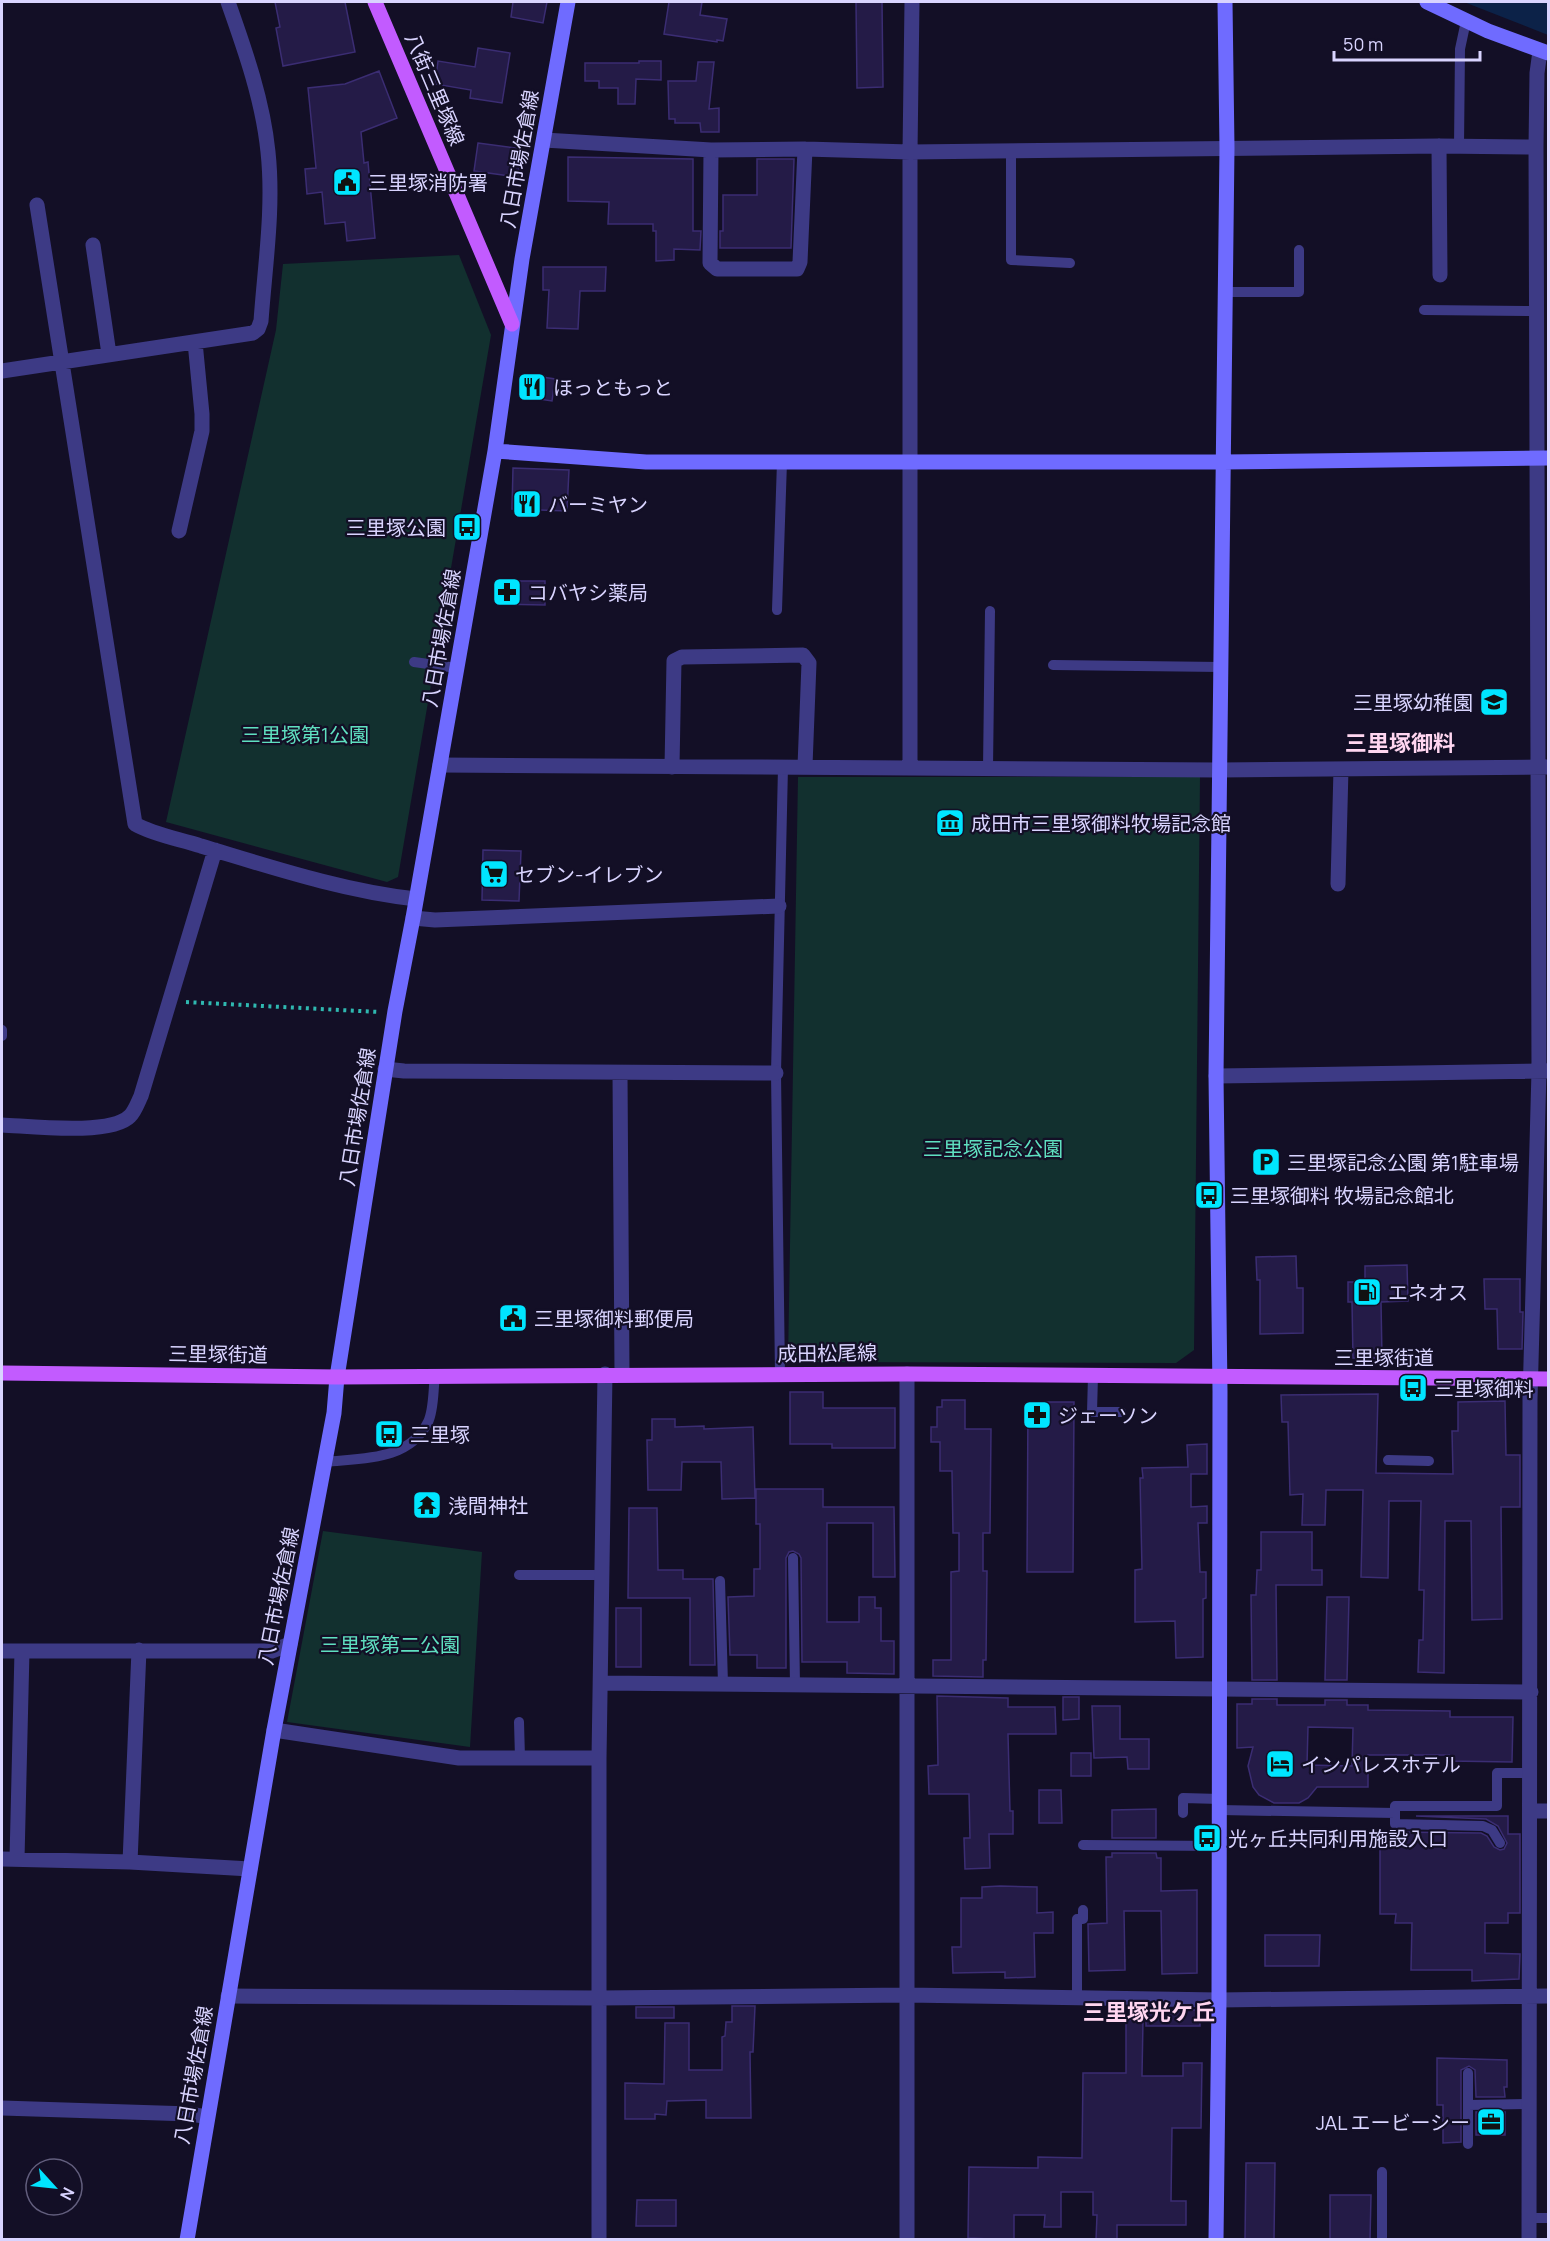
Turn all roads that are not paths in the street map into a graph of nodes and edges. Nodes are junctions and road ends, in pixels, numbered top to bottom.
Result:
1 (228, 2) edge
2 (375, 2) edge
3 (568, 2) edge
4 (912, 2) edge
5 (1225, 2) edge
6 (1426, 2) edge
7 (1466, 21) junction
8 (1544, 52) edge
9 (544, 140) junction
10 (1439, 146) junction
11 (1460, 146) junction
12 (1536, 147) junction
13 (1227, 148) junction
14 (805, 149) junction
15 (711, 150) junction
16 (1011, 151) junction
17 (910, 152) junction
18 (37, 205) dead end
19 (93, 245) dead end
20 (1299, 250) dead end
21 (1071, 263) dead end
22 (1440, 275) dead end
23 (1225, 292) junction
24 (1424, 310) dead end
25 (1537, 311) junction
26 (512, 324) junction
27 (195, 342) junction
28 (109, 354) junction
29 (60, 362) junction
30 (2, 371) edge
31 (495, 451) junction
32 (1543, 458) edge
33 (783, 462) junction
34 (911, 462) junction
35 (1222, 462) junction
36 (179, 531) dead end
37 (777, 610) dead end
38 (990, 611) dead end
39 (414, 662) dead end
40 (1053, 665) dead end
41 (457, 668) junction
42 (1221, 668) junction
43 (440, 765) junction
44 (805, 766) junction
45 (672, 767) junction
46 (783, 767) junction
47 (910, 767) junction
48 (1544, 767) edge
49 (988, 768) junction
50 (1341, 769) junction
51 (1219, 770) junction
52 (215, 850) junction
53 (1338, 884) dead end
54 (416, 899) junction
55 (779, 906) junction
56 (413, 918) junction
57 (385, 1069) junction
58 (1544, 1071) edge
59 (620, 1073) junction
60 (776, 1073) junction
61 (1216, 1076) junction
62 (2, 1125) edge
63 (2, 1373) edge
64 (605, 1374) junction
65 (622, 1374) junction
66 (907, 1374) junction
67 (780, 1375) junction
68 (435, 1376) junction
69 (1093, 1376) junction
70 (337, 1377) junction
71 (1220, 1377) junction
72 (1530, 1379) junction
73 (1548, 1379) edge
74 (1121, 1412) dead end
75 (1388, 1460) dead end
76 (1429, 1461) dead end
77 (325, 1462) junction
78 (793, 1558) dead end
79 (519, 1575) dead end
80 (602, 1575) junction
81 (720, 1581) dead end
82 (290, 1644) junction
83 (139, 1650) junction
84 (2, 1651) edge
85 (22, 1651) junction
86 (601, 1683) junction
87 (723, 1684) junction
88 (795, 1685) junction
89 (906, 1686) junction
90 (1220, 1689) junction
91 (1531, 1692) junction
92 (519, 1722) dead end
93 (274, 1731) junction
94 (520, 1758) junction
95 (599, 1758) junction
96 (1530, 1773) junction
97 (1220, 1805) junction
98 (1530, 1811) junction
99 (1548, 1811) edge
100 (1183, 1813) dead end
101 (1395, 1813) junction
102 (1500, 1843) dead end
103 (1083, 1845) dead end
104 (1220, 1846) junction
105 (2, 1859) edge
106 (17, 1859) junction
107 (130, 1862) junction
108 (250, 1869) junction
109 (1083, 1910) dead end
110 (907, 1995) junction
111 (1530, 1995) junction
112 (228, 1996) junction
113 (1548, 1996) edge
114 (599, 1998) junction
115 (1077, 1998) junction
116 (1219, 2000) junction
117 (1468, 2073) dead end
118 (1468, 2104) junction
119 (1530, 2104) junction
120 (2, 2108) edge
121 (207, 2116) junction
122 (1468, 2144) dead end
123 (1382, 2172) dead end
124 (1529, 2218) junction
125 (1548, 2218) edge
126 (187, 2240) edge
127 (599, 2240) edge
128 (907, 2240) edge
129 (1216, 2240) edge
130 (1382, 2240) edge
131 (1529, 2240) edge

1 - 27 street
2 - 26 main road, 八街三里塚線
3 - 9 street, 八日市場佐倉線
4 - 17 street
5 - 13 street
6 - 7 street
7 - 8 street
7 - 11 lane
8 - 12 street
9 - 15 street
9 - 26 street, 八日市場佐倉線
10 - 11 street
10 - 13 street
10 - 22 street
11 - 12 street
12 - 25 street
13 - 16 street
13 - 23 street
14 - 15 street
14 - 15 street
14 - 17 street
16 - 17 street
16 - 21 lane
17 - 34 street
18 - 29 street
19 - 28 street
20 - 23 lane
23 - 35 street
24 - 25 lane
25 - 32 street
26 - 31 street, 八日市場佐倉線
27 - 28 street
27 - 36 street
28 - 29 street
29 - 30 street
29 - 52 street
31 - 33 street
31 - 41 street, 八日市場佐倉線
32 - 35 street
32 - 48 street
33 - 34 street
33 - 37 lane
34 - 35 street
34 - 47 street
35 - 42 street
38 - 49 lane
39 - 41 lane
40 - 42 lane
41 - 43 street, 八日市場佐倉線
42 - 51 street
43 - 45 street
43 - 54 street, 八日市場佐倉線
44 - 45 street
44 - 46 street
44 - 47 street
45 - 46 street
46 - 55 lane
47 - 49 street
48 - 50 street
48 - 58 street
49 - 51 street
50 - 51 street
50 - 53 street
51 - 61 street
52 - 54 street
52 - 62 street
54 - 56 street, 八日市場佐倉線
55 - 56 street
55 - 60 lane
56 - 57 street, 八日市場佐倉線
57 - 59 street
57 - 70 street, 八日市場佐倉線
58 - 61 street
58 - 72 street
59 - 60 street
59 - 65 street
60 - 67 lane
61 - 71 street
63 - 70 main road, 三里塚街道
64 - 65 main road, 成田松尾線
64 - 68 main road, 成田松尾線
64 - 80 street
65 - 67 main road, 成田松尾線
66 - 67 main road, 成田松尾線
66 - 69 main road, 成田松尾線
66 - 89 street
68 - 70 main road, 三里塚街道
68 - 77 lane
69 - 71 main road, 成田松尾線
69 - 74 lane
70 - 77 street, 八日市場佐倉線
71 - 72 main road, 三里塚街道
71 - 90 street
72 - 73 main road, 三里塚街道
72 - 91 street
75 - 76 lane
77 - 82 street, 八日市場佐倉線
78 - 88 lane
79 - 80 lane
80 - 86 street
81 - 87 lane
82 - 83 street
82 - 93 street, 八日市場佐倉線
83 - 85 street
83 - 107 street
84 - 85 street
85 - 106 street
86 - 87 street
86 - 95 street
87 - 88 street
88 - 89 street
89 - 90 street
89 - 110 street
90 - 91 street
90 - 97 street
91 - 96 street
92 - 94 lane
93 - 94 street
93 - 108 street, 八日市場佐倉線
94 - 95 street
95 - 114 street
96 - 98 street
96 - 101 lane
97 - 100 lane
97 - 101 lane
97 - 104 street
98 - 99 street
98 - 111 street
101 - 102 lane
103 - 104 lane
104 - 116 street
105 - 106 street
106 - 107 street
107 - 108 street
108 - 112 street, 八日市場佐倉線
109 - 115 lane
110 - 114 street
110 - 115 street
110 - 128 street
111 - 113 street
111 - 116 street
111 - 119 street
112 - 114 street
112 - 121 street, 八日市場佐倉線
114 - 127 street
115 - 116 street
116 - 129 street
117 - 118 lane
118 - 119 lane
118 - 122 lane
119 - 124 street
120 - 121 street
121 - 126 street, 八日市場佐倉線
123 - 130 lane
124 - 125 lane
124 - 131 street

